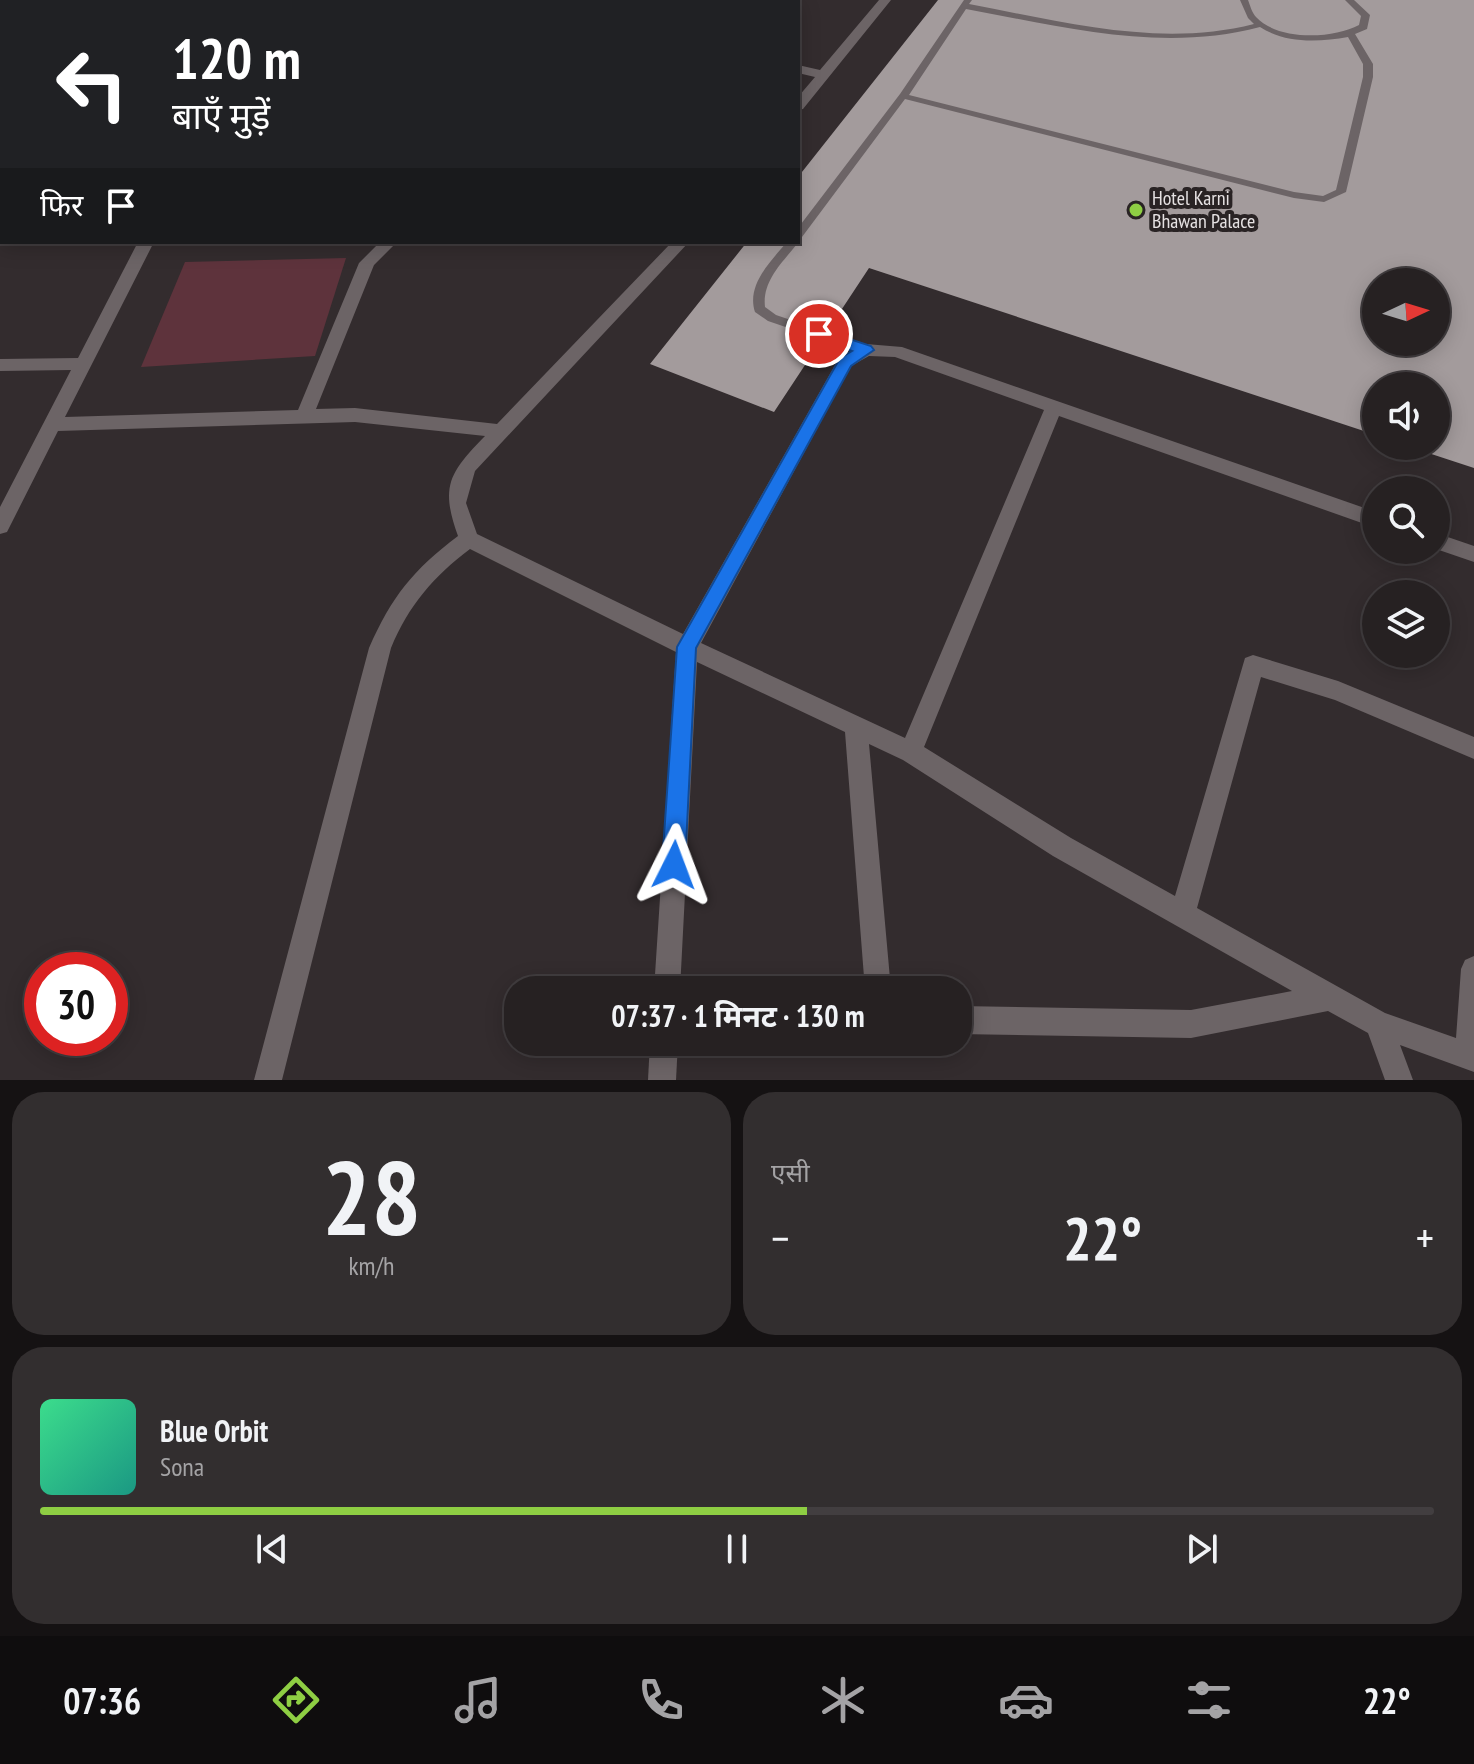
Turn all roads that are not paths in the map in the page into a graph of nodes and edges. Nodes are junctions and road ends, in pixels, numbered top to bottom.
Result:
1 (860, 0) edge
2 (1244, 0) edge
3 (1349, 0) edge
4 (883, 2) edge
5 (966, 3) edge
6 (1262, 24) junction
7 (1352, 36) junction
8 (800, 69) edge
9 (824, 75) junction
10 (903, 96) junction
11 (800, 104) edge
12 (800, 232) edge
13 (145, 244) edge
14 (679, 244) edge
15 (791, 244) edge
16 (383, 245) edge
17 (866, 350) junction
18 (83, 364) junction
19 (0, 365) edge
20 (1054, 407) junction
21 (305, 415) junction
22 (53, 424) junction
23 (501, 431) junction
24 (1362, 515) edge
25 (0, 526) edge
26 (469, 539) junction
27 (1450, 546) edge
28 (1474, 554) edge
29 (687, 647) junction
30 (856, 726) junction
31 (1474, 748) edge
32 (911, 752) junction
33 (1182, 915) junction
34 (1474, 969) edge
35 (668, 976) edge
36 (877, 976) edge
37 (1329, 997) junction
38 (972, 1020) edge
39 (1378, 1024) junction
40 (663, 1056) edge
41 (1472, 1057) edge
42 (268, 1080) edge
43 (662, 1080) edge
44 (1399, 1080) edge

1 - 4 street
2 - 6 lane
3 - 7 lane
4 - 9 street
5 - 6 lane
5 - 10 lane
6 - 7 lane
7 - 10 lane
8 - 9 street
9 - 11 street
10 - 12 lane
13 - 18 street
14 - 23 street
15 - 17 lane
16 - 21 street
17 - 20 street
17 - 29 street
18 - 19 street
18 - 22 street
20 - 24 street
20 - 32 street
21 - 22 street
21 - 23 street
22 - 25 street
23 - 26 street
26 - 29 street
26 - 42 street
27 - 28 street
29 - 30 street
29 - 35 street
30 - 32 street
30 - 36 street
31 - 33 street
32 - 33 street
33 - 37 street
34 - 41 street
37 - 38 street
37 - 39 street
39 - 41 street
39 - 44 street
40 - 43 street

